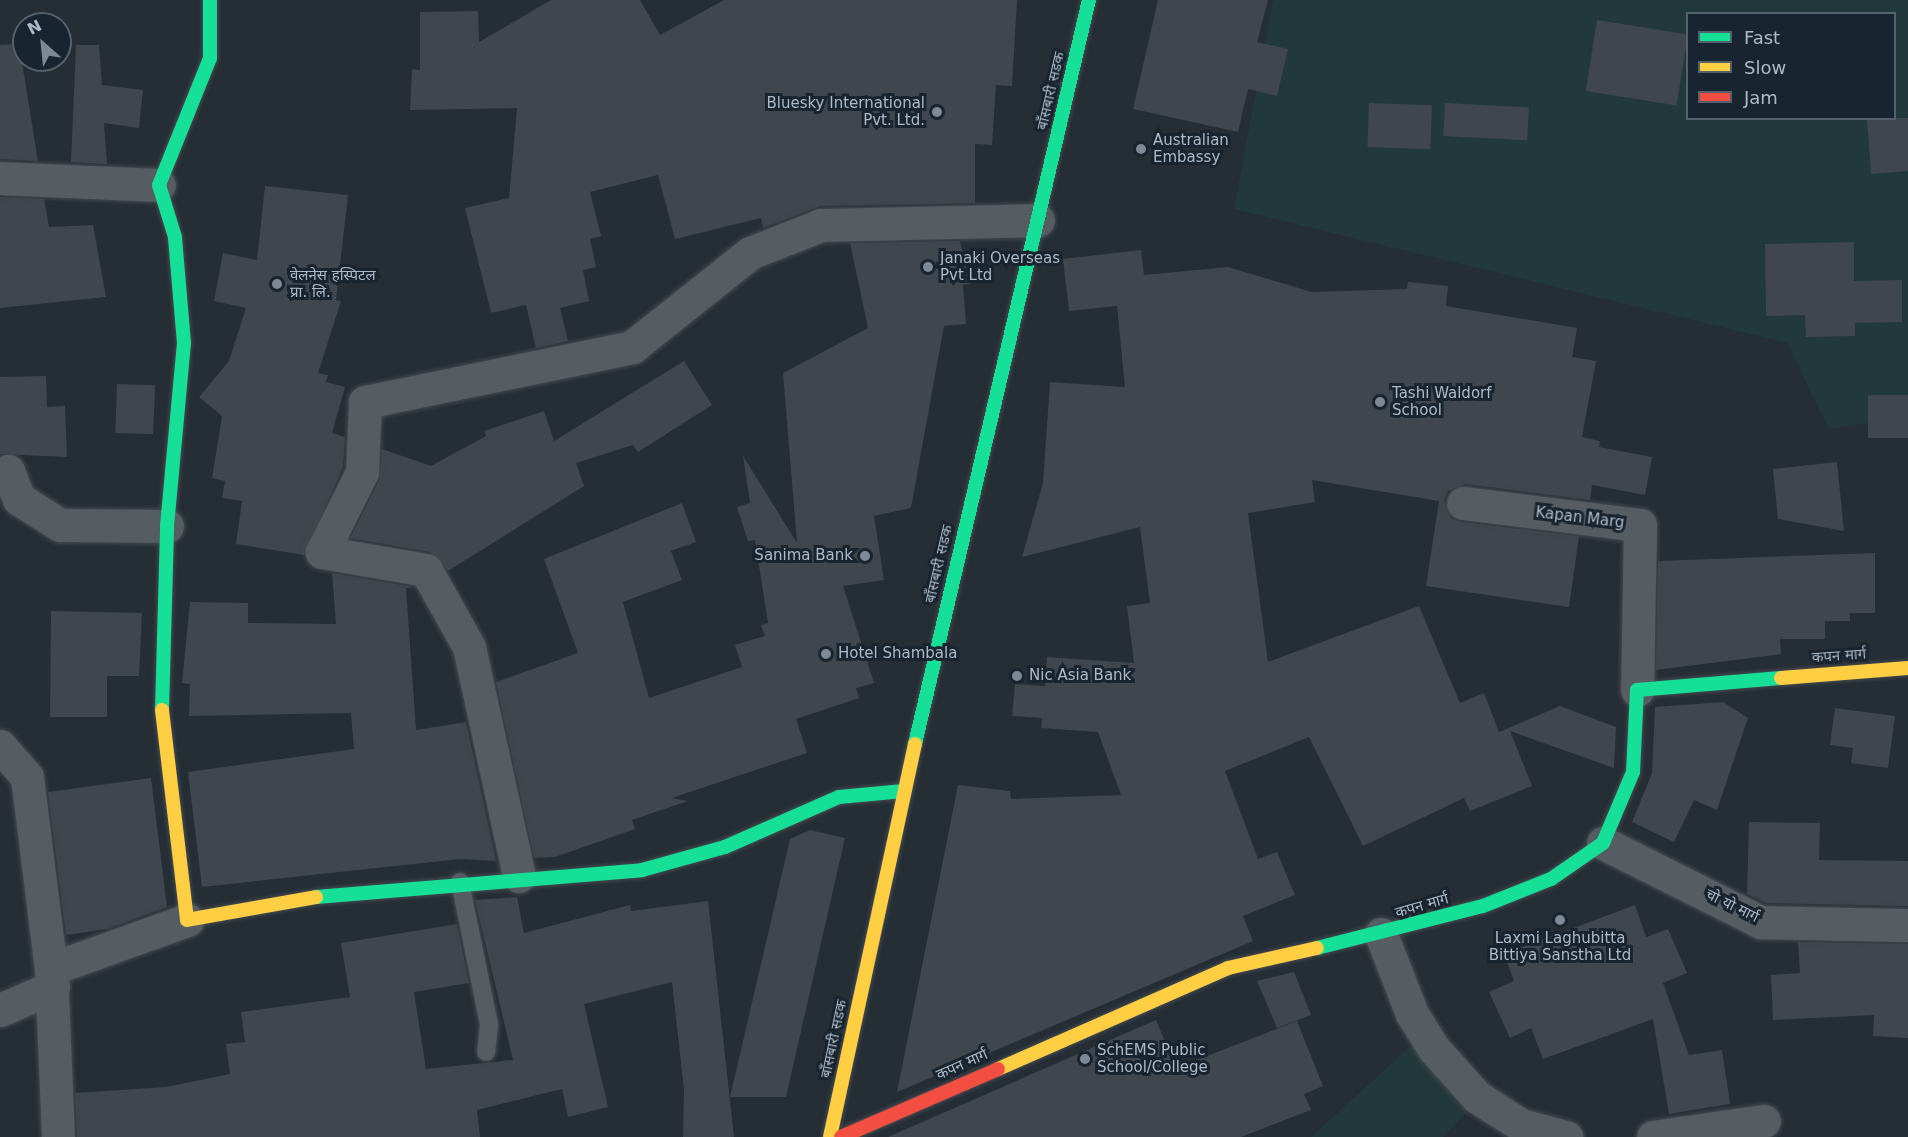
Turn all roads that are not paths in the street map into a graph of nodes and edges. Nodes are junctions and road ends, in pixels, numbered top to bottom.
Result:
1 (210, 0) edge
2 (1089, 0) edge
3 (0, 178) edge
4 (159, 185) junction
5 (1038, 220) junction
6 (0, 475) edge
7 (1463, 503) dead end
8 (167, 526) junction
9 (1908, 668) edge
10 (1637, 690) junction
11 (0, 746) edge
12 (904, 791) junction
13 (1603, 843) junction
14 (519, 876) junction
15 (460, 882) junction
16 (187, 920) junction
17 (1908, 925) edge
18 (1381, 934) junction
19 (52, 978) junction
20 (0, 1010) edge
21 (486, 1052) dead end
22 (1764, 1121) dead end
23 (58, 1137) edge
24 (830, 1137) edge
25 (841, 1137) edge
26 (1566, 1137) edge
27 (1653, 1137) edge

1 - 4 street
2 - 5 street, बाँसबारी सडक
3 - 4 street
4 - 8 street
5 - 12 street, बाँसबारी सडक
5 - 14 street
6 - 8 street
7 - 10 street, Kapan Marg
8 - 16 street
9 - 10 street, कपन मार्ग
10 - 13 street
11 - 19 street
12 - 14 street
12 - 24 street, बाँसबारी सडक
13 - 17 street, चो यो मार्ग
13 - 18 street, कपन मार्ग
14 - 15 street
15 - 16 street
15 - 21 lane
16 - 19 street
18 - 25 street, कपन मार्ग
18 - 26 street
19 - 20 street
19 - 23 street
22 - 27 street

